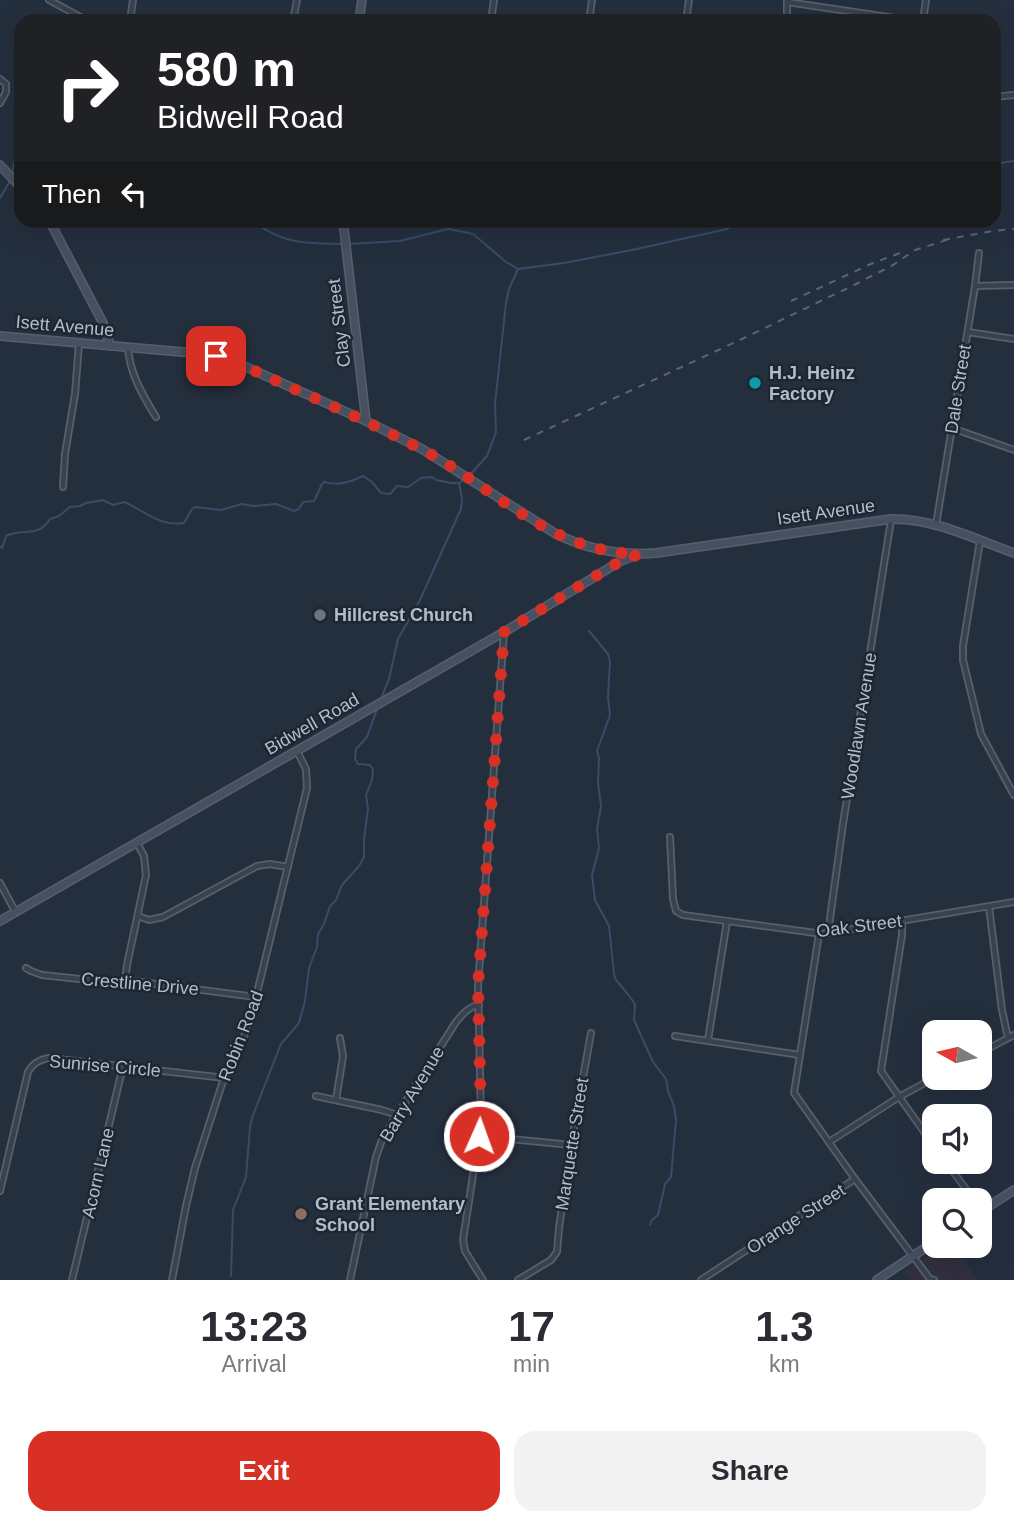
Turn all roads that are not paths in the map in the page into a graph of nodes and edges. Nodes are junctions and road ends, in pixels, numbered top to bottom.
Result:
1 (49, 0) edge
2 (787, 1) edge
3 (75, 14) edge
4 (870, 14) edge
5 (0, 79) edge
6 (0, 103) edge
7 (0, 165) edge
8 (14, 180) edge
9 (54, 228) edge
10 (344, 228) edge
11 (979, 253) dead end
12 (1014, 285) edge
13 (975, 286) junction
14 (968, 332) junction
15 (0, 336) edge
16 (1014, 339) edge
17 (79, 343) junction
18 (110, 346) junction
19 (128, 347) junction
20 (156, 417) dead end
21 (366, 421) junction
22 (952, 428) junction
23 (1014, 450) edge
24 (63, 487) dead end
25 (891, 519) junction
26 (935, 526) junction
27 (980, 541) junction
28 (1014, 553) edge
29 (639, 554) junction
30 (504, 632) junction
31 (297, 750) junction
32 (1014, 795) edge
33 (670, 837) dead end
34 (136, 843) junction
35 (288, 867) junction
36 (0, 883) edge
37 (1014, 902) edge
38 (989, 907) junction
39 (16, 912) junction
40 (138, 916) junction
41 (0, 921) edge
42 (727, 921) junction
43 (902, 921) junction
44 (828, 933) junction
45 (819, 934) junction
46 (26, 968) dead end
47 (125, 981) junction
48 (256, 997) junction
49 (479, 1005) junction
50 (591, 1033) dead end
51 (676, 1036) dead end
52 (1011, 1036) edge
53 (340, 1038) dead end
54 (708, 1040) junction
55 (992, 1046) edge
56 (800, 1055) junction
57 (123, 1066) junction
58 (225, 1078) junction
59 (922, 1085) edge
60 (316, 1096) dead end
61 (899, 1097) junction
62 (336, 1100) junction
63 (397, 1115) junction
64 (922, 1129) edge
65 (479, 1136) junction
66 (830, 1142) junction
67 (571, 1145) junction
68 (856, 1179) junction
69 (1014, 1190) edge
70 (0, 1191) edge
71 (992, 1204) edge
72 (922, 1250) edge
73 (913, 1256) junction
74 (72, 1280) edge
75 (172, 1280) edge
76 (350, 1280) edge
77 (483, 1280) edge
78 (518, 1280) edge
79 (701, 1280) edge
80 (877, 1280) edge
81 (934, 1280) edge

1 - 3 street
2 - 4 street
5 - 6 street
7 - 8 street
9 - 18 street
10 - 21 street, Clay Street
11 - 13 street, Dale Street
12 - 13 street
13 - 14 street, Dale Street
14 - 16 street
14 - 22 street, Dale Street
15 - 17 street, Isett Avenue
17 - 18 street, Isett Avenue
17 - 24 street
18 - 19 street, Isett Avenue
19 - 20 street
19 - 21 street, Isett Avenue
21 - 29 street, Isett Avenue
22 - 23 street
22 - 26 street, Dale Street
25 - 26 street, Isett Avenue
25 - 29 street, Isett Avenue
25 - 44 street, Woodlawn Avenue
26 - 27 street, Isett Avenue
27 - 28 street, Isett Avenue
27 - 32 street
29 - 30 street, Bidwell Road
30 - 31 street, Bidwell Road
30 - 49 street
31 - 34 street, Bidwell Road
31 - 35 street, Robin Road
33 - 42 street, Oak Street
34 - 39 street, Bidwell Road
34 - 40 street
35 - 40 street
35 - 48 street, Robin Road
36 - 39 street
37 - 38 street, Oak Street
38 - 43 street, Oak Street
38 - 52 street
39 - 41 street, Bidwell Road
40 - 47 street
42 - 45 street, Oak Street
42 - 54 street
43 - 44 street, Oak Street
43 - 61 street
44 - 45 street, Oak Street
45 - 56 street
46 - 47 street, Crestline Drive
47 - 48 street, Crestline Drive
48 - 58 street, Robin Road
49 - 63 street, Barry Avenue
49 - 65 street
50 - 67 street, Marquette Street
51 - 54 street
52 - 55 street
53 - 62 street
54 - 56 street
56 - 66 street
57 - 58 street, Sunrise Circle
57 - 70 street, Sunrise Circle
57 - 74 street, Acorn Lane
58 - 75 street, Robin Road
59 - 61 street
60 - 62 street
61 - 64 street
61 - 66 street
62 - 63 street
63 - 76 street, Barry Avenue
65 - 67 street
65 - 77 street
66 - 68 street
67 - 78 street, Marquette Street
68 - 73 street
68 - 79 street, Orange Street
69 - 71 street
72 - 73 street
73 - 80 street
73 - 81 street

